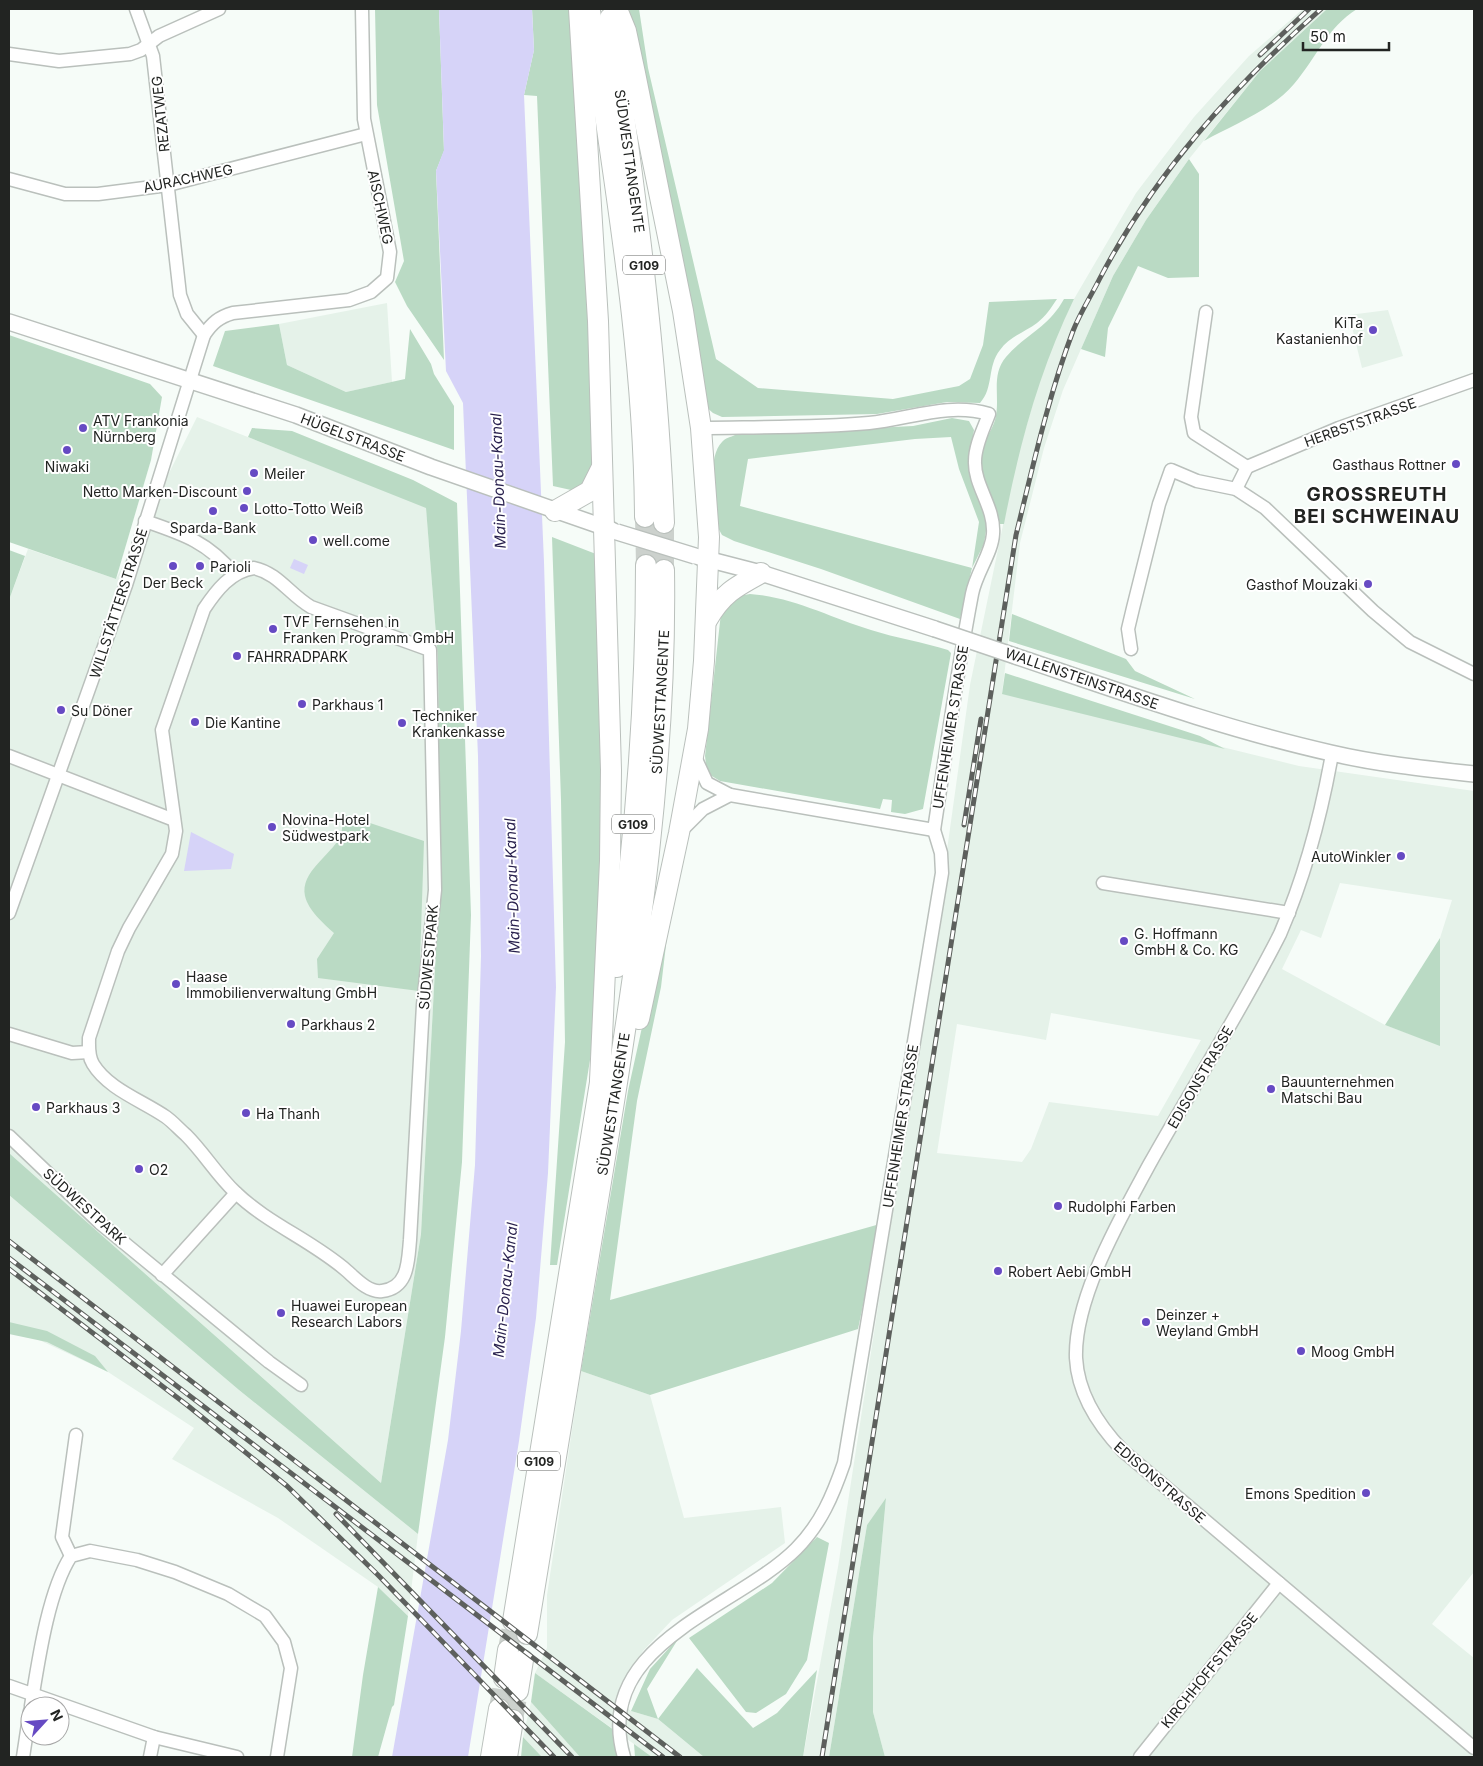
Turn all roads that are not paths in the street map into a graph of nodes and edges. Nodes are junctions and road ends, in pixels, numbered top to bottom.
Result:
1 (136, 9) edge
2 (219, 9) edge
3 (362, 9) edge
4 (579, 9) edge
5 (590, 9) edge
6 (609, 9) edge
7 (617, 9) edge
8 (150, 43) junction
9 (9, 54) edge
10 (366, 134) junction
11 (9, 179) edge
12 (168, 185) junction
13 (1206, 312) dead end
14 (9, 322) edge
15 (204, 335) junction
16 (1474, 380) edge
17 (188, 381) junction
18 (700, 428) junction
19 (602, 467) junction
20 (1247, 467) junction
21 (1236, 489) junction
22 (566, 510) junction
23 (645, 516) tunnel mouth
24 (145, 521) junction
25 (664, 523) tunnel mouth
26 (611, 530) junction
27 (702, 558) junction
28 (760, 573) junction
29 (234, 574) junction
30 (707, 620) junction
31 (1131, 649) dead end
32 (1474, 674) edge
33 (693, 753) junction
34 (1332, 754) junction
35 (9, 756) edge
36 (59, 774) junction
37 (1474, 774) edge
38 (730, 795) junction
39 (174, 820) junction
40 (934, 830) junction
41 (679, 834) junction
42 (1103, 884) dead end
43 (9, 913) edge
44 (1289, 913) junction
45 (9, 1034) edge
46 (89, 1052) junction
47 (621, 1062) junction
48 (600, 1081) junction
49 (9, 1136) edge
50 (236, 1193) junction
51 (162, 1274) junction
52 (301, 1385) dead end
53 (76, 1435) dead end
54 (70, 1556) junction
55 (1279, 1583) junction
56 (515, 1655) tunnel mouth
57 (511, 1684) tunnel mouth
58 (9, 1686) edge
59 (25, 1696) edge
60 (33, 1696) edge
61 (70, 1711) edge
62 (154, 1736) junction
63 (1474, 1748) edge
64 (624, 1756) edge
65 (150, 1757) edge
66 (237, 1757) edge
67 (277, 1757) edge
68 (491, 1757) edge
69 (507, 1757) edge
70 (1140, 1757) edge

1 - 8 street, REZATWEG
2 - 8 street
3 - 10 street, AISCHWEG
4 - 19 highway
5 - 23 highway, SÜDWESTTANGENTE / G109
6 - 25 highway, SÜDWESTTANGENTE / G109
7 - 18 highway
8 - 9 street
8 - 12 street, REZATWEG
10 - 12 street, AURACHWEG
10 - 15 street, AISCHWEG
11 - 12 street, AURACHWEG
12 - 15 street, REZATWEG
13 - 20 street
14 - 17 street, HÜGELSTRASSE
15 - 17 street, AISCHWEG
16 - 20 street, HERBSTSTRASSE
17 - 22 street, HÜGELSTRASSE
17 - 24 street, WILLSTÄTTERSTRASSE
18 - 27 highway
18 - 40 street, UFFENHEIMER STRASSE
19 - 22 highway
19 - 26 highway
20 - 21 street
21 - 31 street
21 - 32 street
22 - 26 street, HÜGELSTRASSE
24 - 29 street
24 - 36 street, WILLSTÄTTERSTRASSE
26 - 27 street, HÜGELSTRASSE, bridge
26 - 48 highway
27 - 28 street, WALLENSTEINSTRASSE
27 - 30 highway
28 - 30 highway
28 - 34 street, WALLENSTEINSTRASSE, bridge
29 - 39 street
29 - 50 street, SÜDWESTPARK
30 - 33 highway
33 - 38 street
33 - 41 highway
34 - 37 street, WALLENSTEINSTRASSE
34 - 44 street, EDISONSTRASSE
35 - 36 street
36 - 39 street
36 - 43 street
38 - 40 street
38 - 41 street
39 - 46 street
40 - 64 street, UFFENHEIMER STRASSE
41 - 47 highway
42 - 44 street
44 - 55 street, EDISONSTRASSE
45 - 46 street
46 - 50 street, SÜDWESTPARK
47 - 48 highway, SÜDWESTTANGENTE / G109
47 - 48 highway, SÜDWESTTANGENTE / G109
49 - 51 street, SÜDWESTPARK
50 - 51 street
51 - 52 street, SÜDWESTPARK
53 - 54 street
54 - 60 street
54 - 67 street
55 - 63 street, EDISONSTRASSE
55 - 70 street, KIRCHHOFFSTRASSE
56 - 57 highway
58 - 59 street
61 - 62 street
62 - 65 street
62 - 66 street
68 - 69 highway

